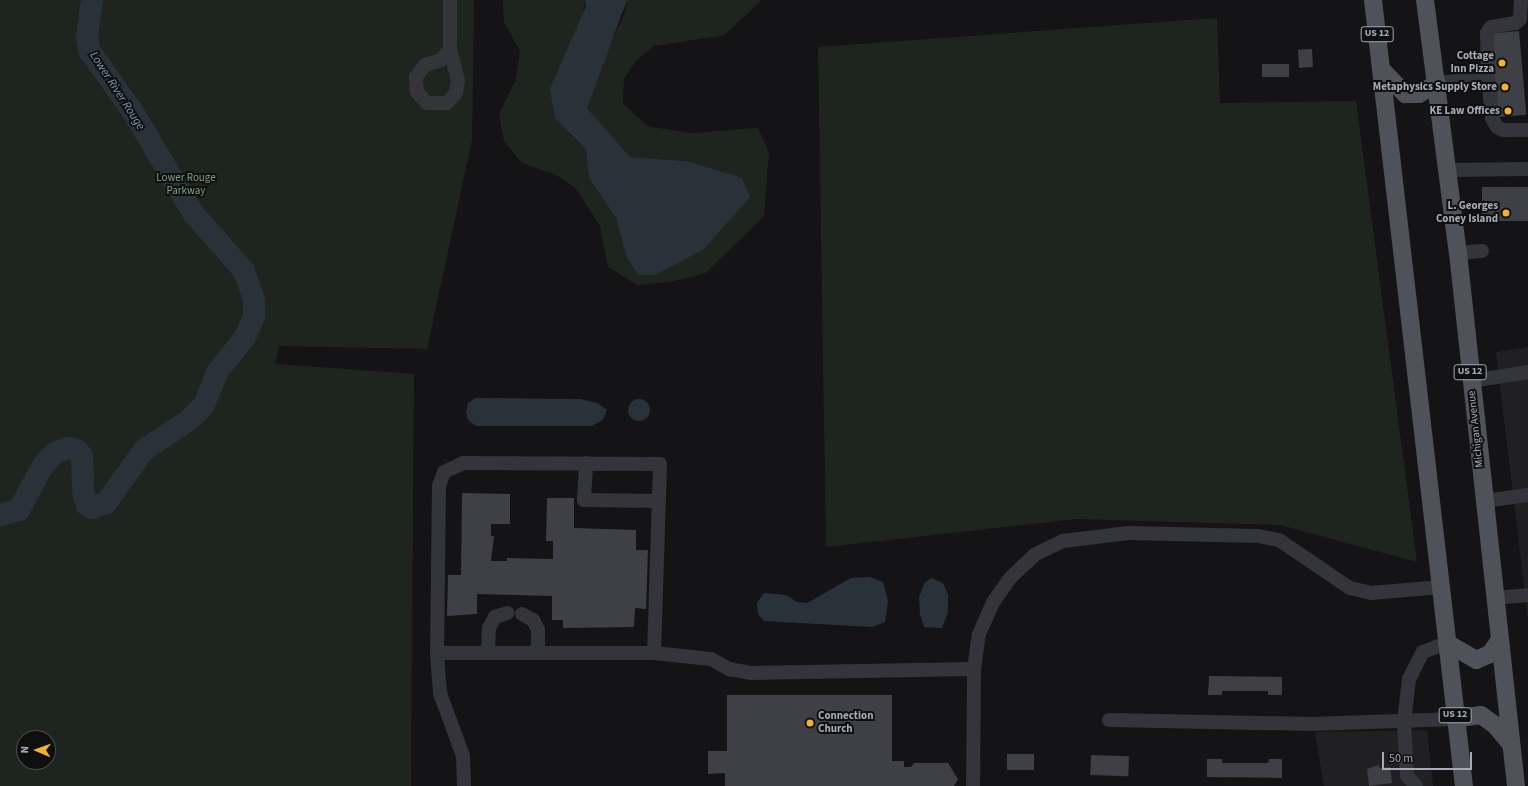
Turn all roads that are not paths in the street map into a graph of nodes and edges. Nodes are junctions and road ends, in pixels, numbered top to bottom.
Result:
1 (450, 0) edge
2 (1373, 0) edge
3 (1425, 0) edge
4 (1521, 0) edge
5 (450, 49) dead end
6 (1381, 69) junction
7 (1488, 78) junction
8 (1436, 83) junction
9 (1528, 130) edge
10 (1528, 169) edge
11 (1447, 170) junction
12 (1482, 252) dead end
13 (1458, 253) junction
14 (1528, 372) edge
15 (1471, 381) junction
16 (586, 463) junction
17 (1528, 495) edge
18 (659, 501) junction
19 (1484, 501) junction
20 (1441, 587) junction
21 (1528, 595) edge
22 (1494, 598) junction
23 (507, 613) dead end
24 (522, 614) dead end
25 (1499, 641) junction
26 (1447, 643) junction
27 (437, 652) junction
28 (488, 653) junction
29 (538, 653) junction
30 (654, 653) junction
31 (974, 670) junction
32 (1109, 720) dead end
33 (1455, 720) junction
34 (1404, 722) junction
35 (1511, 744) junction
36 (464, 786) edge
37 (973, 786) edge
38 (1416, 786) edge
39 (1464, 786) edge
40 (1516, 786) edge

1 - 5 street
2 - 6 main road, US 12
3 - 8 main road, Michigan Avenue / US 12
4 - 7 street
6 - 8 main road
6 - 20 main road, US 12
7 - 8 street
7 - 9 street
8 - 11 main road, Michigan Avenue / US 12
10 - 11 street
11 - 13 main road, Michigan Avenue / US 12
12 - 13 street
13 - 15 main road, Michigan Avenue / US 12
14 - 15 street
15 - 19 main road, Michigan Avenue / US 12
16 - 18 street
16 - 18 street
16 - 27 street
17 - 19 street
18 - 30 street
19 - 22 main road, Michigan Avenue / US 12
20 - 26 main road, US 12
20 - 31 street
21 - 22 street
22 - 25 main road, Michigan Avenue / US 12
23 - 28 street
24 - 29 street
25 - 26 main road
25 - 35 main road, Michigan Avenue / US 12
26 - 33 main road, US 12
26 - 34 street
27 - 28 street
27 - 36 street
28 - 29 street
29 - 30 street
30 - 31 street
31 - 37 street
32 - 34 street
33 - 34 street
33 - 35 main road
33 - 39 main road, US 12
34 - 38 street
35 - 40 main road, Michigan Avenue / US 12

